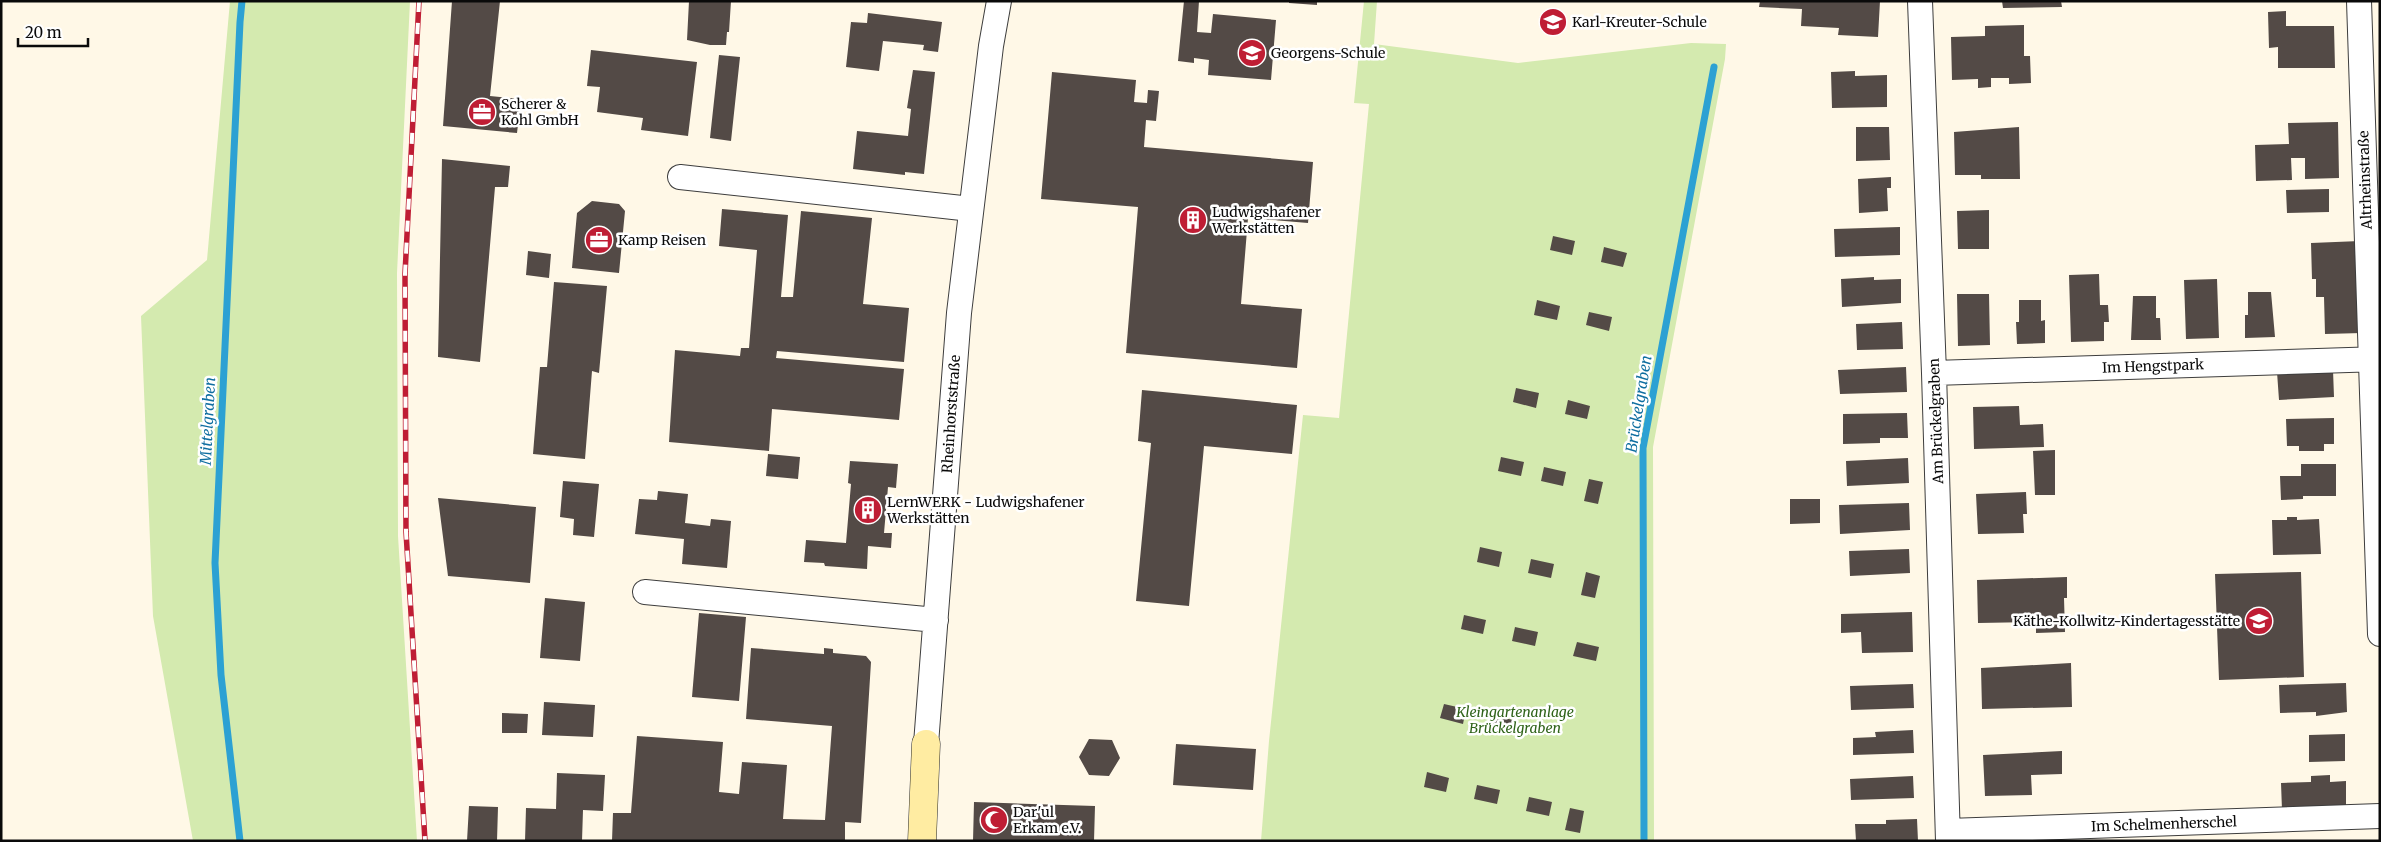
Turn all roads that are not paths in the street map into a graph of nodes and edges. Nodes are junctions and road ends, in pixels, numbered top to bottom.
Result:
1 (999, 1) edge
2 (1920, 1) edge
3 (2359, 1) edge
4 (680, 177) dead end
5 (971, 209) junction
6 (2375, 359) edge
7 (1934, 373) junction
8 (2379, 589) edge
9 (645, 592) dead end
10 (936, 620) junction
11 (2380, 634) edge
12 (926, 744) joint
13 (2380, 816) edge
14 (1948, 836) edge
15 (922, 841) edge

1 - 5 street, Rheinhorststraße
2 - 7 street, Am Brückelgraben
3 - 6 street, Altrheinstraße
4 - 5 street
5 - 10 street, Rheinhorststraße
6 - 7 street, Im Hengstpark
6 - 8 street, Altrheinstraße
7 - 14 street, Am Brückelgraben
8 - 11 street, Altrheinstraße
9 - 10 street
10 - 12 street, Rheinhorststraße
12 - 15 street, Rheinhorststraße
13 - 14 street, Im Schelmenherschel

